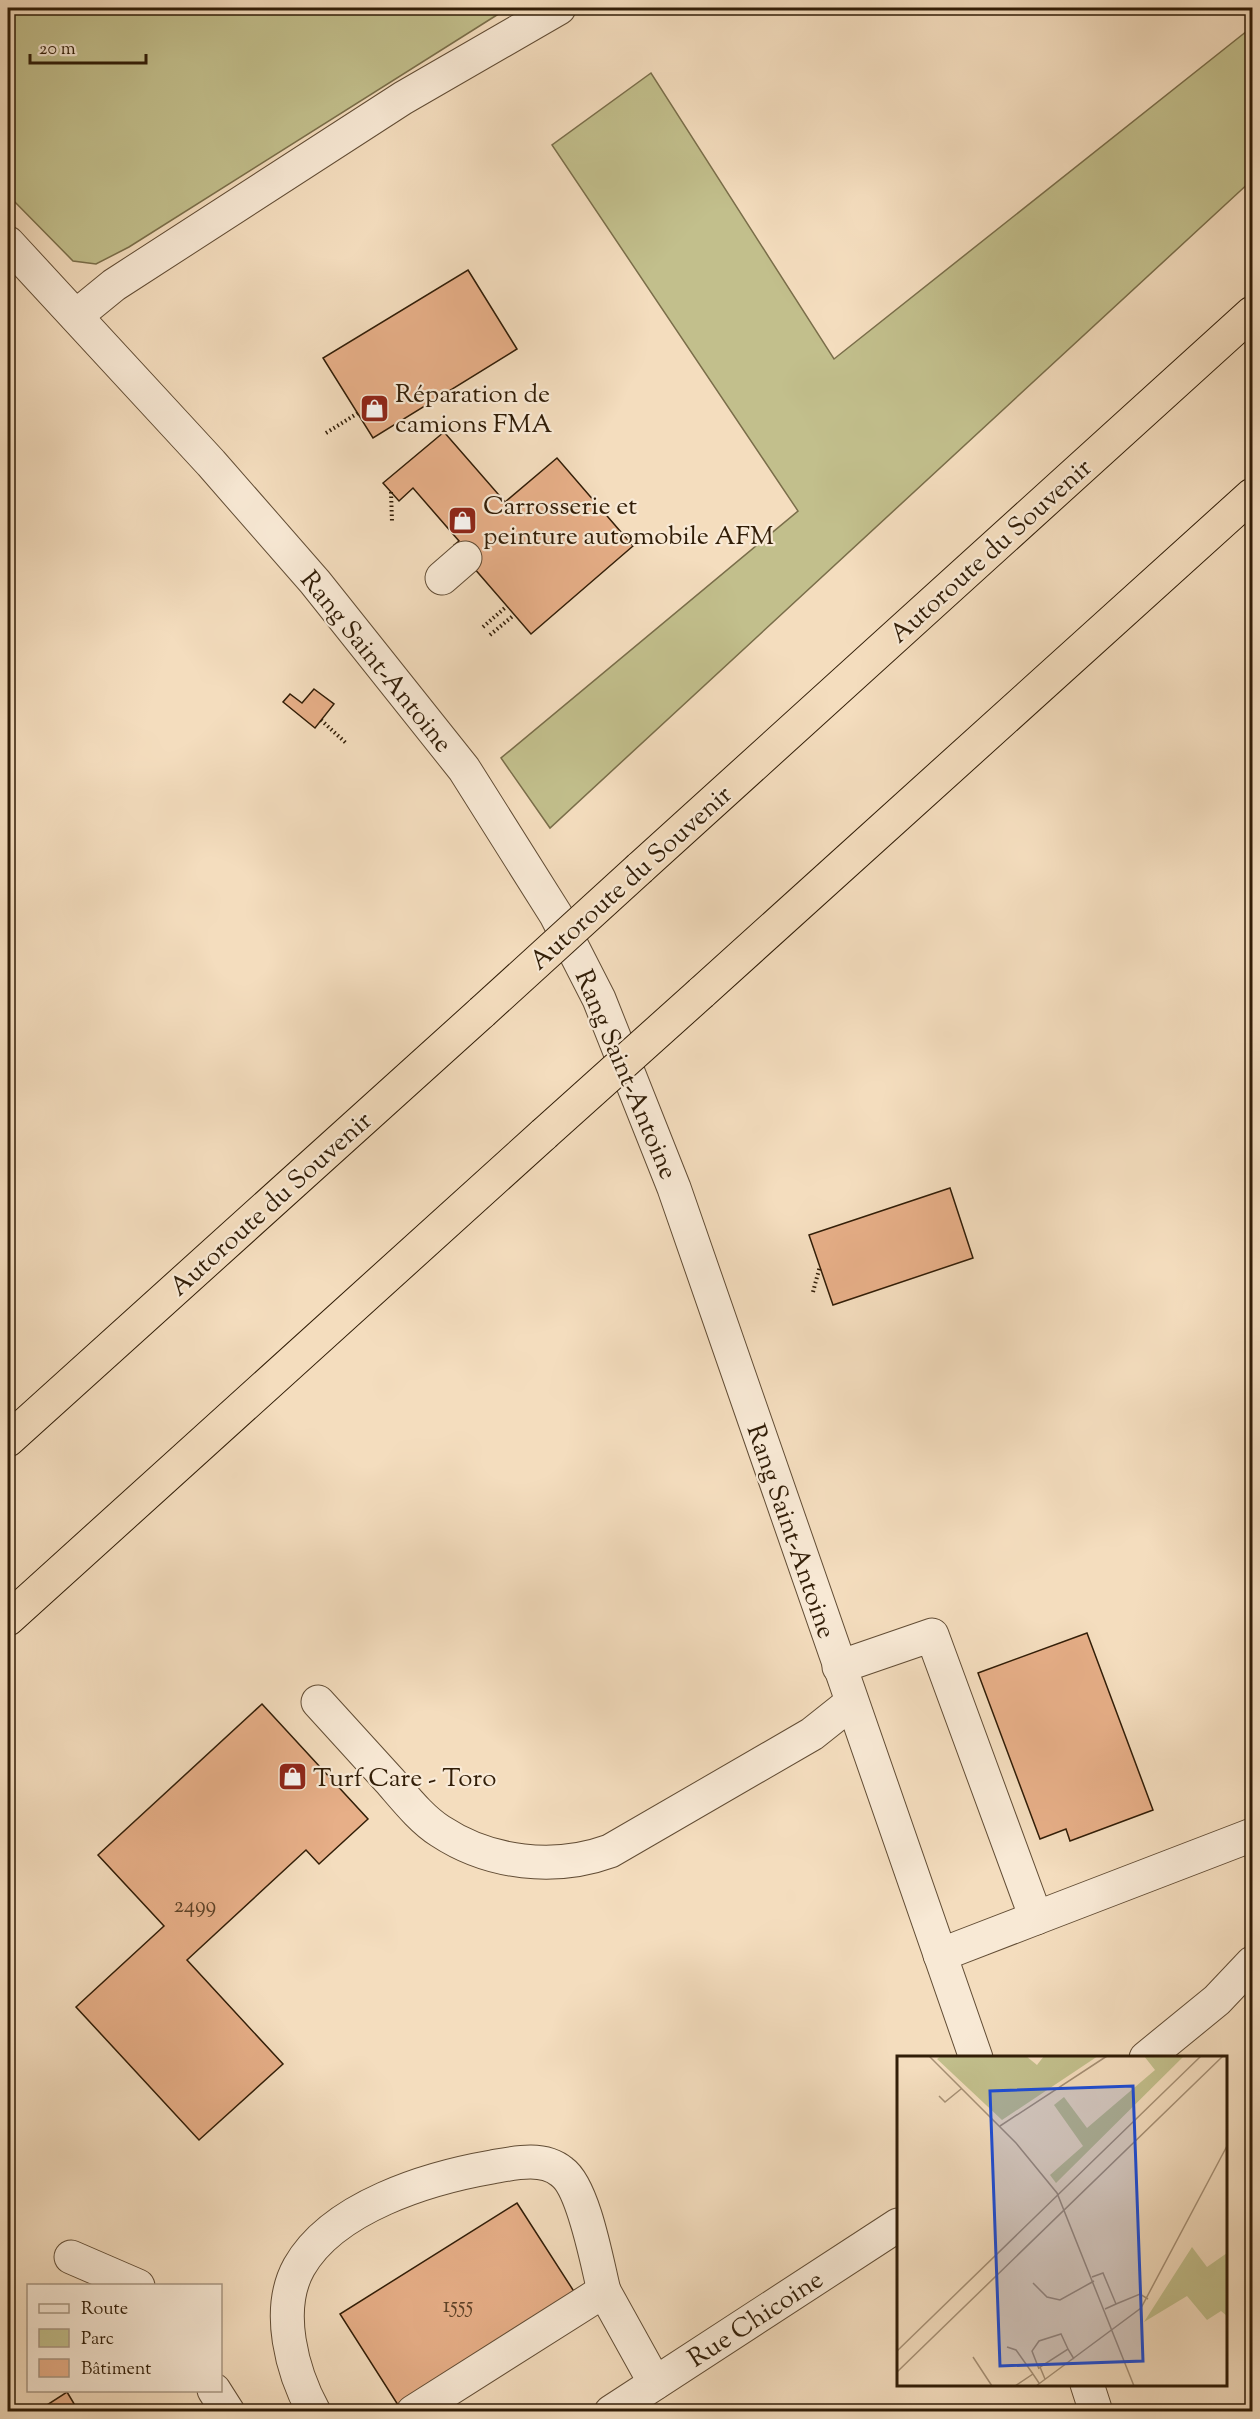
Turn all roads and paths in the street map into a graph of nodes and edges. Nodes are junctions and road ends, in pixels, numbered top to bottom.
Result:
1 (559, 8) edge
2 (8, 243) edge
3 (1252, 313) edge
4 (76, 316) junction
5 (358, 413) dead end
6 (326, 433) dead end
7 (391, 492) dead end
8 (1252, 495) edge
9 (392, 521) dead end
10 (507, 606) dead end
11 (514, 615) dead end
12 (483, 627) dead end
13 (490, 635) dead end
14 (321, 720) dead end
15 (347, 744) dead end
16 (820, 1266) dead end
17 (813, 1292) dead end
18 (8, 1440) edge
19 (8, 1619) edge
20 (839, 1667) junction
21 (318, 1702) dead end
22 (851, 1703) junction
23 (1252, 1835) edge
24 (1036, 1918) junction
25 (940, 1955) junction
26 (1252, 1963) edge
27 (975, 2056) edge
28 (1148, 2056) edge
29 (897, 2227) edge
30 (71, 2257) dead end
31 (133, 2284) edge
32 (604, 2291) junction
33 (655, 2383) junction
34 (1087, 2386) edge
35 (215, 2392) edge
36 (228, 2412) edge
37 (314, 2412) edge
38 (413, 2412) edge
39 (611, 2412) edge
40 (1096, 2412) edge

1 - 4 street
2 - 4 street, Rang Saint-Antoine
3 - 18 highway, Autoroute du Souvenir, bridge
4 - 20 street, Rang Saint-Antoine
5 - 6 path
7 - 9 path
8 - 19 highway, bridge
10 - 12 path
11 - 13 path
14 - 15 path
16 - 17 path
20 - 22 street, Rang Saint-Antoine
20 - 24 street
21 - 22 street
22 - 25 street, Rang Saint-Antoine
23 - 24 street
24 - 25 street
25 - 27 street, Rang Saint-Antoine
26 - 28 street
29 - 33 street, Rue Chicoine
30 - 31 street
32 - 33 street
32 - 37 street
32 - 38 street
33 - 39 street, Rue Chicoine
34 - 40 street
35 - 36 street

